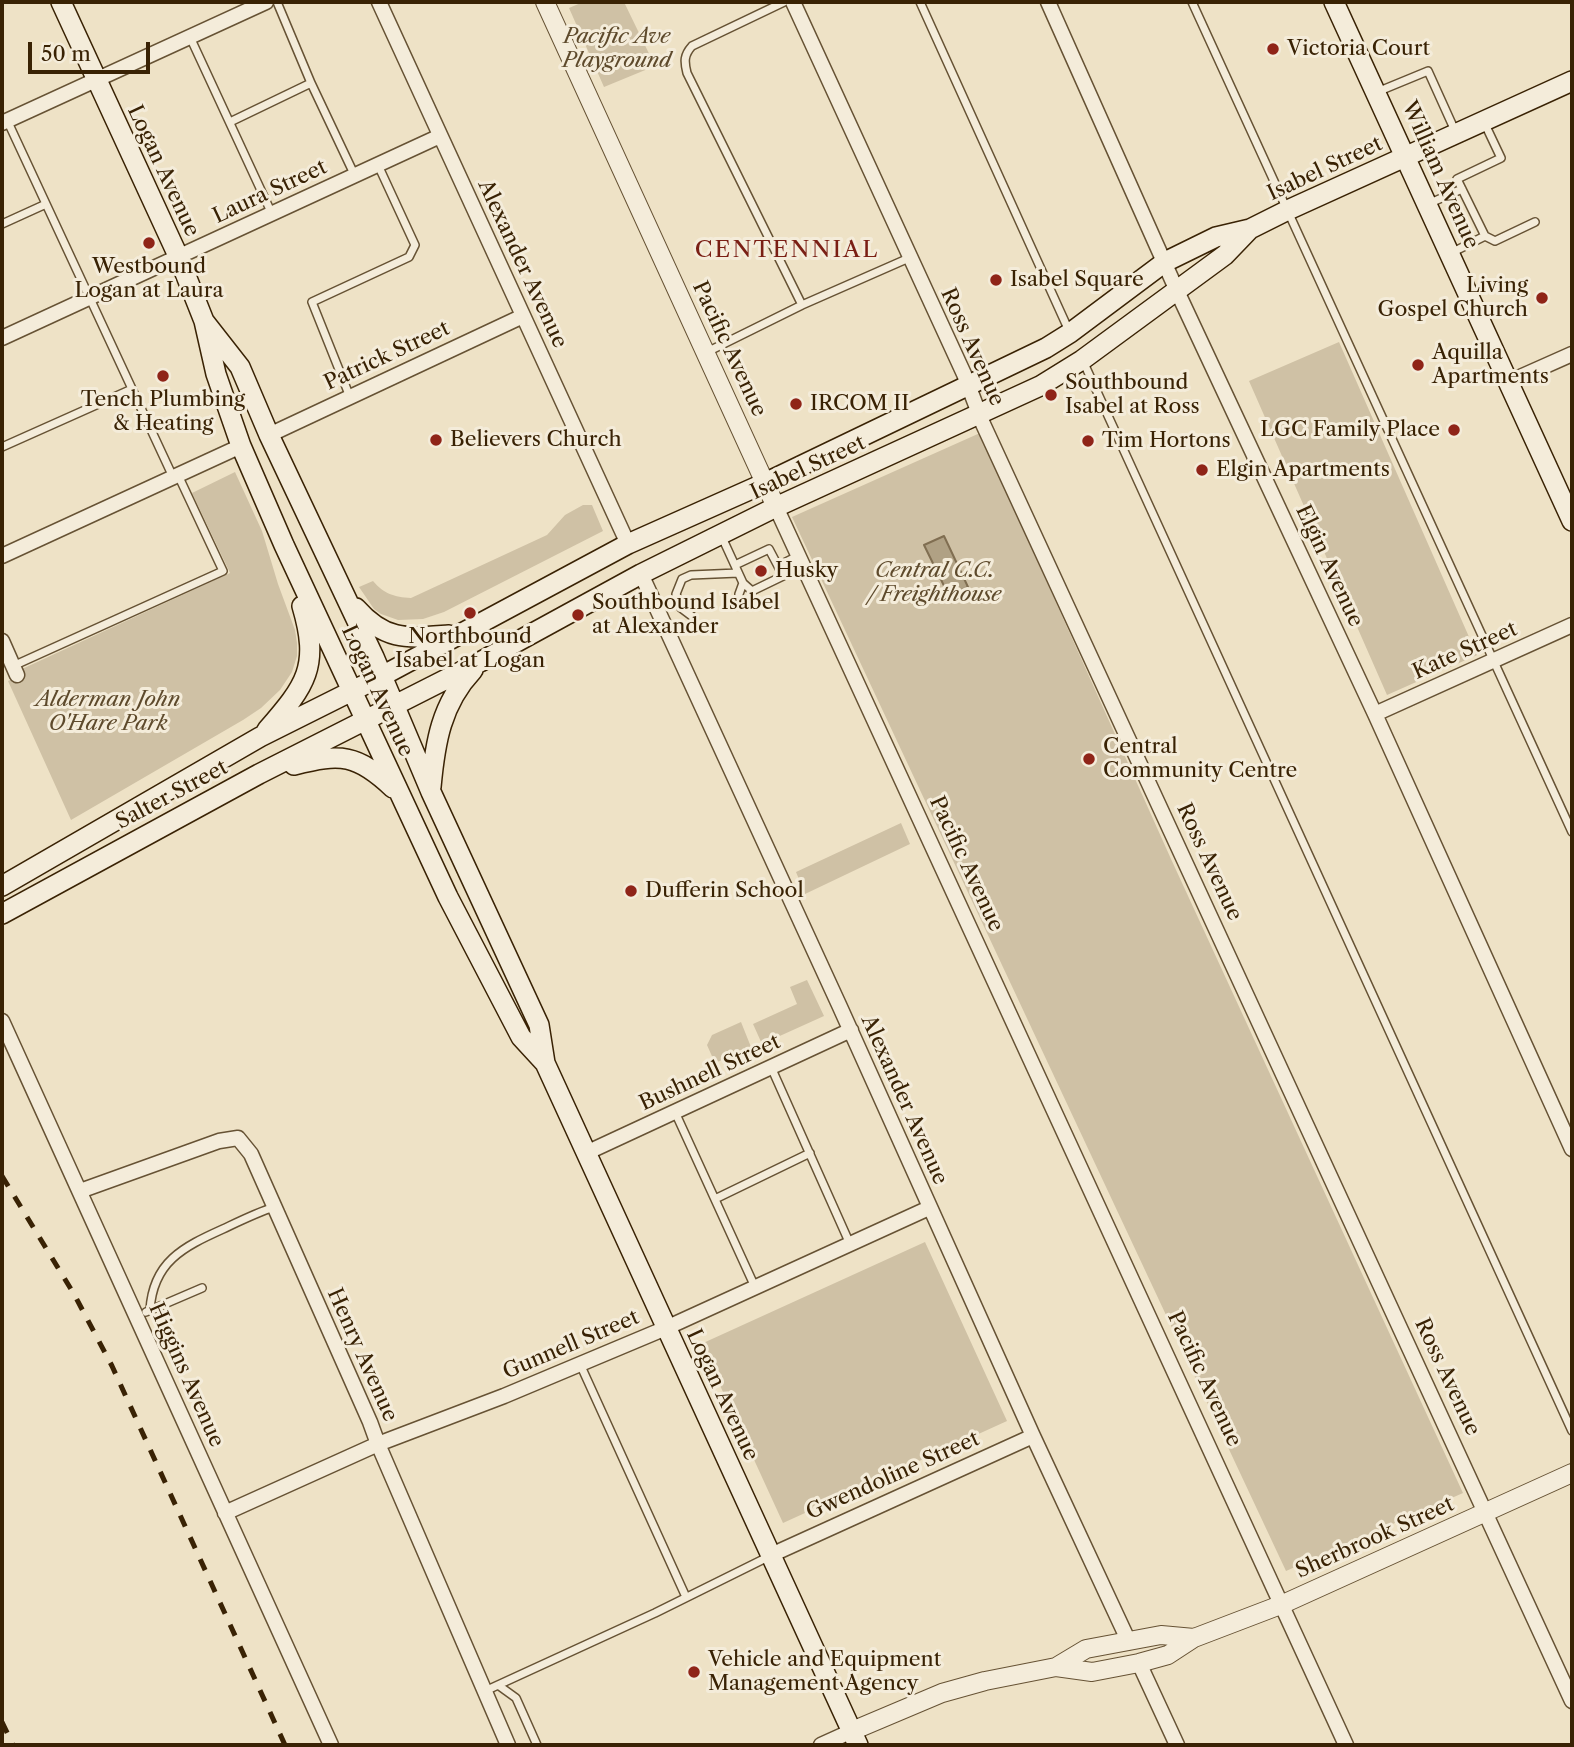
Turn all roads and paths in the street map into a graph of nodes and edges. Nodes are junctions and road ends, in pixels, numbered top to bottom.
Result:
1 (61, 2) edge
2 (266, 2) edge
3 (277, 2) edge
4 (379, 2) edge
5 (545, 2) edge
6 (784, 2) edge
7 (793, 2) edge
8 (920, 2) edge
9 (1048, 2) edge
10 (1192, 2) edge
11 (1334, 2) edge
12 (189, 36) junction
13 (97, 79) junction
14 (311, 83) junction
15 (1571, 85) edge
16 (1377, 92) junction
17 (1483, 121) junction
18 (4, 122) edge
19 (230, 122) junction
20 (1456, 134) junction
21 (440, 136) junction
22 (1406, 156) junction
23 (378, 165) junction
24 (355, 176) junction
25 (1462, 189) junction
26 (46, 204) junction
27 (1428, 204) junction
28 (1288, 210) junction
29 (272, 214) junction
30 (1535, 222) dead end
31 (2, 224) edge
32 (1250, 229) junction
33 (1485, 236) junction
34 (1450, 253) junction
35 (178, 258) junction
36 (909, 258) junction
37 (1166, 262) junction
38 (1177, 290) junction
39 (90, 298) junction
40 (802, 305) junction
41 (523, 316) junction
42 (204, 321) junction
43 (1070, 333) junction
44 (2, 338) edge
45 (706, 353) junction
46 (1572, 354) edge
47 (1082, 360) junction
48 (1509, 382) junction
49 (968, 386) junction
50 (132, 389) junction
51 (350, 397) junction
52 (978, 414) junction
53 (269, 435) junction
54 (242, 446) junction
55 (2, 447) edge
56 (176, 476) junction
57 (765, 483) junction
58 (776, 507) junction
59 (1572, 521) edge
60 (721, 534) junction
61 (628, 544) junction
62 (284, 545) junction
63 (2, 556) edge
64 (798, 556) junction
65 (778, 566) junction
66 (736, 569) junction
67 (641, 574) junction
68 (743, 583) junction
69 (342, 591) junction
70 (739, 594) dead end
71 (694, 617) dead end
72 (1572, 625) edge
73 (457, 635) junction
74 (2, 641) edge
75 (1494, 661) junction
76 (480, 662) junction
77 (15, 671) joint
78 (382, 676) junction
79 (352, 692) junction
80 (395, 706) junction
81 (1375, 714) junction
82 (366, 720) junction
83 (260, 737) junction
84 (259, 774) junction
85 (431, 792) junction
86 (399, 793) junction
87 (1572, 832) edge
88 (2, 886) edge
89 (2, 914) edge
90 (2, 1021) edge
91 (851, 1030) junction
92 (545, 1063) junction
93 (771, 1067) junction
94 (675, 1112) junction
95 (1572, 1149) edge
96 (586, 1153) junction
97 (810, 1153) junction
98 (80, 1191) junction
99 (715, 1199) junction
100 (274, 1207) junction
101 (929, 1208) junction
102 (850, 1244) junction
103 (755, 1287) junction
104 (202, 1288) dead end
105 (150, 1310) junction
106 (136, 1317) junction
107 (666, 1328) junction
108 (580, 1364) junction
109 (1572, 1430) edge
110 (1033, 1436) junction
111 (378, 1444) junction
112 (1572, 1473) edge
113 (1486, 1513) junction
114 (225, 1514) junction
115 (771, 1555) junction
116 (685, 1597) junction
117 (1283, 1604) junction
118 (1194, 1638) junction
119 (1129, 1642) junction
120 (1139, 1663) junction
121 (1056, 1667) junction
122 (491, 1688) junction
123 (1572, 1700) edge
124 (855, 1738) edge
125 (331, 1745) edge
126 (508, 1745) edge
127 (537, 1745) edge
128 (821, 1745) edge
129 (1177, 1745) edge
130 (1346, 1745) edge

1 - 13 main road, Logan Avenue
2 - 12 street
3 - 14 lane
4 - 21 street, Alexander Avenue
5 - 45 street, Pacific Avenue
6 - 40 lane
7 - 36 street, Ross Avenue
8 - 43 lane
9 - 37 street, Elgin Avenue
10 - 28 lane
11 - 16 main road, William Avenue
12 - 13 street
12 - 19 lane
13 - 18 street
13 - 35 main road, Logan Avenue
14 - 19 lane
14 - 24 lane
15 - 17 main road, Isabel Street
16 - 20 lane
16 - 22 main road, William Avenue
17 - 20 main road, Isabel Street
17 - 25 lane
18 - 26 lane
19 - 29 lane
20 - 22 main road, Isabel Street
21 - 23 street, Laura Street
21 - 41 street, Alexander Avenue
22 - 27 main road, William Avenue
22 - 28 main road, Isabel Street
23 - 24 street, Laura Street
23 - 51 lane
24 - 29 street, Laura Street
25 - 27 lane
25 - 33 lane
26 - 31 lane
26 - 39 lane
27 - 34 main road, William Avenue
28 - 32 main road, Isabel Street
28 - 75 lane
29 - 35 street, Laura Street
30 - 33 lane
32 - 37 main road, Isabel Street
32 - 38 main road, Isabel Street
33 - 34 lane
34 - 48 main road, William Avenue
35 - 39 street, Laura Street
35 - 42 main road, Logan Avenue
36 - 40 lane
36 - 49 street, Ross Avenue
37 - 38 street, Elgin Avenue
37 - 43 main road, Isabel Street
38 - 47 main road, Isabel Street
38 - 81 street, Elgin Avenue
39 - 44 street, Laura Street
39 - 50 lane
40 - 45 lane
41 - 51 street, Patrick Street
41 - 61 street, Alexander Avenue
42 - 53 main road, Logan Avenue
42 - 54 main road, Logan Avenue
43 - 49 main road, Isabel Street
45 - 57 street, Pacific Avenue
46 - 48 street
47 - 52 main road, Isabel Street
47 - 109 lane
48 - 59 main road, William Avenue
49 - 52 street, Ross Avenue
49 - 57 main road, Isabel Street
50 - 55 lane
50 - 56 lane
51 - 53 street, Patrick Street
52 - 58 main road, Isabel Street
52 - 113 street, Ross Avenue
53 - 69 main road, Logan Avenue
54 - 56 street
54 - 62 main road, Logan Avenue
56 - 63 street
56 - 77 lane
57 - 58 street, Pacific Avenue
57 - 61 main road, Isabel Street
58 - 60 main road, Isabel Street
58 - 64 street, Pacific Avenue
60 - 66 lane
60 - 67 main road, Isabel Street
61 - 73 main road, Isabel Street
62 - 79 main road, Logan Avenue
62 - 83 main road
64 - 65 lane
64 - 117 street, Pacific Avenue
65 - 66 lane
65 - 68 lane
66 - 68 lane
66 - 71 lane
67 - 76 main road, Isabel Street
67 - 91 street, Alexander Avenue
68 - 70 lane
69 - 73 main road
69 - 78 main road, Logan Avenue
72 - 75 street, Kate Street
73 - 78 main road, Isabel Street
74 - 77 street
75 - 81 street, Kate Street
75 - 87 lane
76 - 80 main road, Isabel Street
76 - 85 main road
78 - 79 main road, Isabel Street
78 - 80 main road, Logan Avenue
79 - 82 main road, Logan Avenue
79 - 83 main road, Salter Street
80 - 82 main road, Isabel Street
80 - 85 main road, Logan Avenue
81 - 95 street, Elgin Avenue
82 - 84 main road, Salter Street
82 - 86 main road, Logan Avenue
83 - 88 main road, Salter Street
84 - 86 main road
84 - 89 main road, Salter Street
85 - 92 main road, Logan Avenue
86 - 92 main road, Logan Avenue
90 - 98 street, Higgins Avenue
91 - 93 street, Bushnell Street
91 - 101 street, Alexander Avenue
92 - 96 main road, Logan Avenue
93 - 94 street, Bushnell Street
93 - 97 lane
94 - 96 street, Bushnell Street
94 - 99 lane
96 - 107 main road, Logan Avenue
97 - 99 lane
97 - 102 lane
98 - 100 street, Henry Avenue
98 - 106 street, Higgins Avenue
99 - 103 lane
100 - 105 lane
100 - 111 street, Henry Avenue
101 - 102 street, Gunnell Street
101 - 110 street, Alexander Avenue
102 - 103 street, Gunnell Street
103 - 107 street, Gunnell Street
104 - 105 lane
105 - 106 lane
106 - 114 street, Higgins Avenue
107 - 108 street, Gunnell Street
107 - 115 main road, Logan Avenue
108 - 111 street, Gunnell Street
108 - 116 lane
110 - 115 street, Gwendoline Street
110 - 119 street, Alexander Avenue
111 - 114 street, Gunnell Street
111 - 122 street, Henry Avenue
112 - 113 street, Sherbrook Street
113 - 117 street, Sherbrook Street
113 - 123 street, Ross Avenue
114 - 125 street, Higgins Avenue
115 - 116 lane
115 - 124 main road, Logan Avenue
116 - 122 lane
117 - 118 street, Sherbrook Street
117 - 130 street, Pacific Avenue
118 - 119 street, Sherbrook Street
118 - 120 street, Sherbrook Street
119 - 121 street, Sherbrook Street
120 - 121 street, Sherbrook Street
120 - 129 street
121 - 124 street, Sherbrook Street
122 - 126 street, Henry Avenue
122 - 127 lane
124 - 128 street, Sherbrook Street

